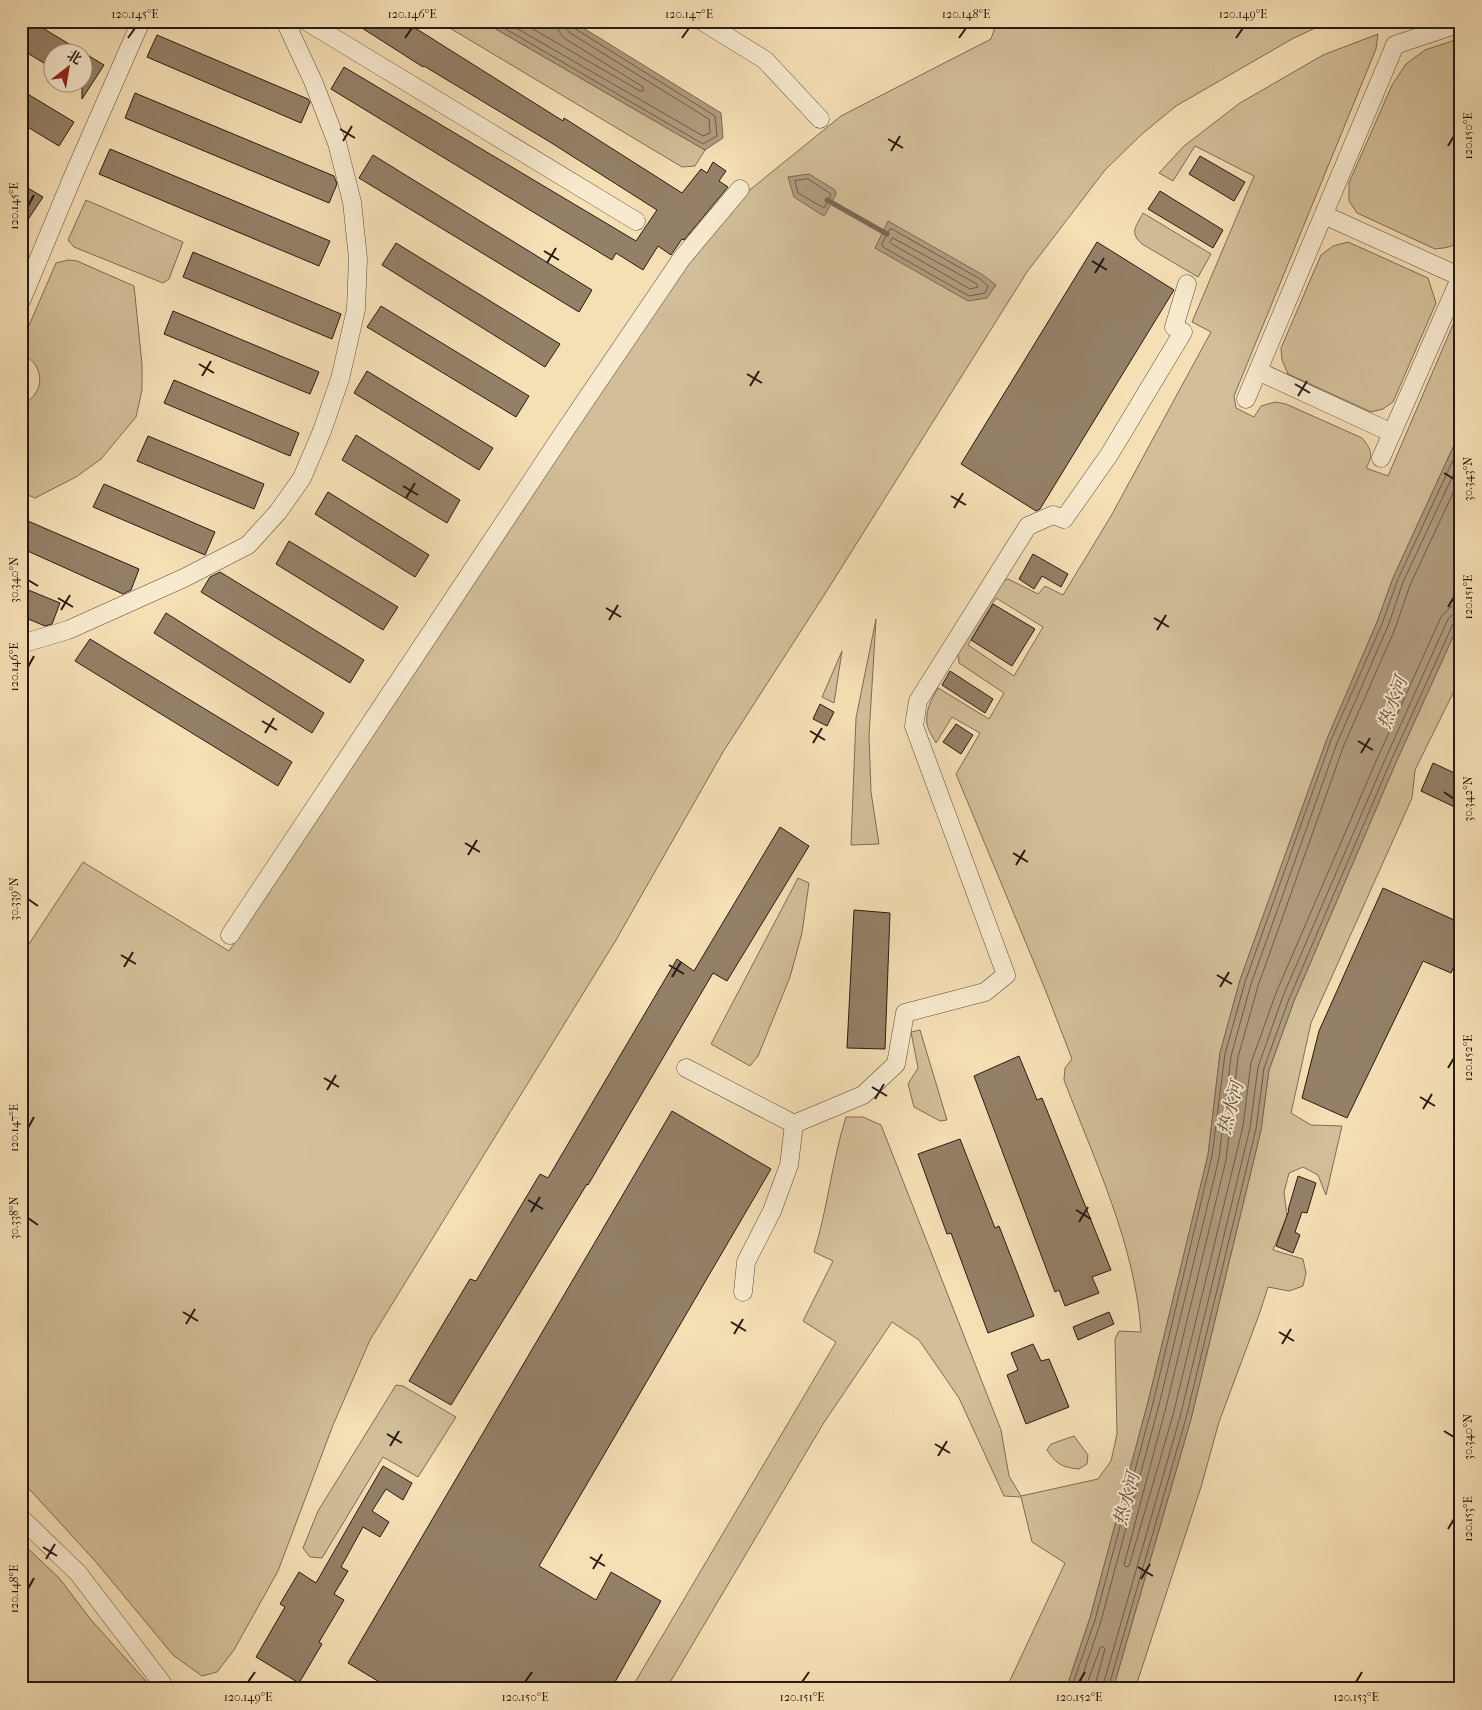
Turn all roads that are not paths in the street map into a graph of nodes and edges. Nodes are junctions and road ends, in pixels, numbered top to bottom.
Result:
1 (141, 21) edge
2 (285, 21) edge
3 (306, 21) edge
4 (702, 21) edge
5 (1461, 23) edge
6 (820, 119) dead end
7 (740, 189) dead end
8 (1324, 215) junction
9 (636, 221) dead end
10 (1461, 277) edge
11 (1187, 284) dead end
12 (21, 301) edge
13 (1258, 371) junction
14 (1246, 399) dead end
15 (1392, 433) junction
16 (1381, 458) dead end
17 (21, 644) edge
18 (230, 935) dead end
19 (686, 1068) dead end
20 (794, 1124) junction
21 (742, 1292) dead end
22 (21, 1518) edge
23 (162, 1683) dead end

1 - 12 street
2 - 17 street
3 - 9 street
4 - 6 street
5 - 8 street
7 - 18 street
8 - 10 street
8 - 13 street
10 - 15 street
11 - 20 street
13 - 14 street
13 - 15 street
15 - 16 street
19 - 20 street
20 - 21 street
22 - 23 street

